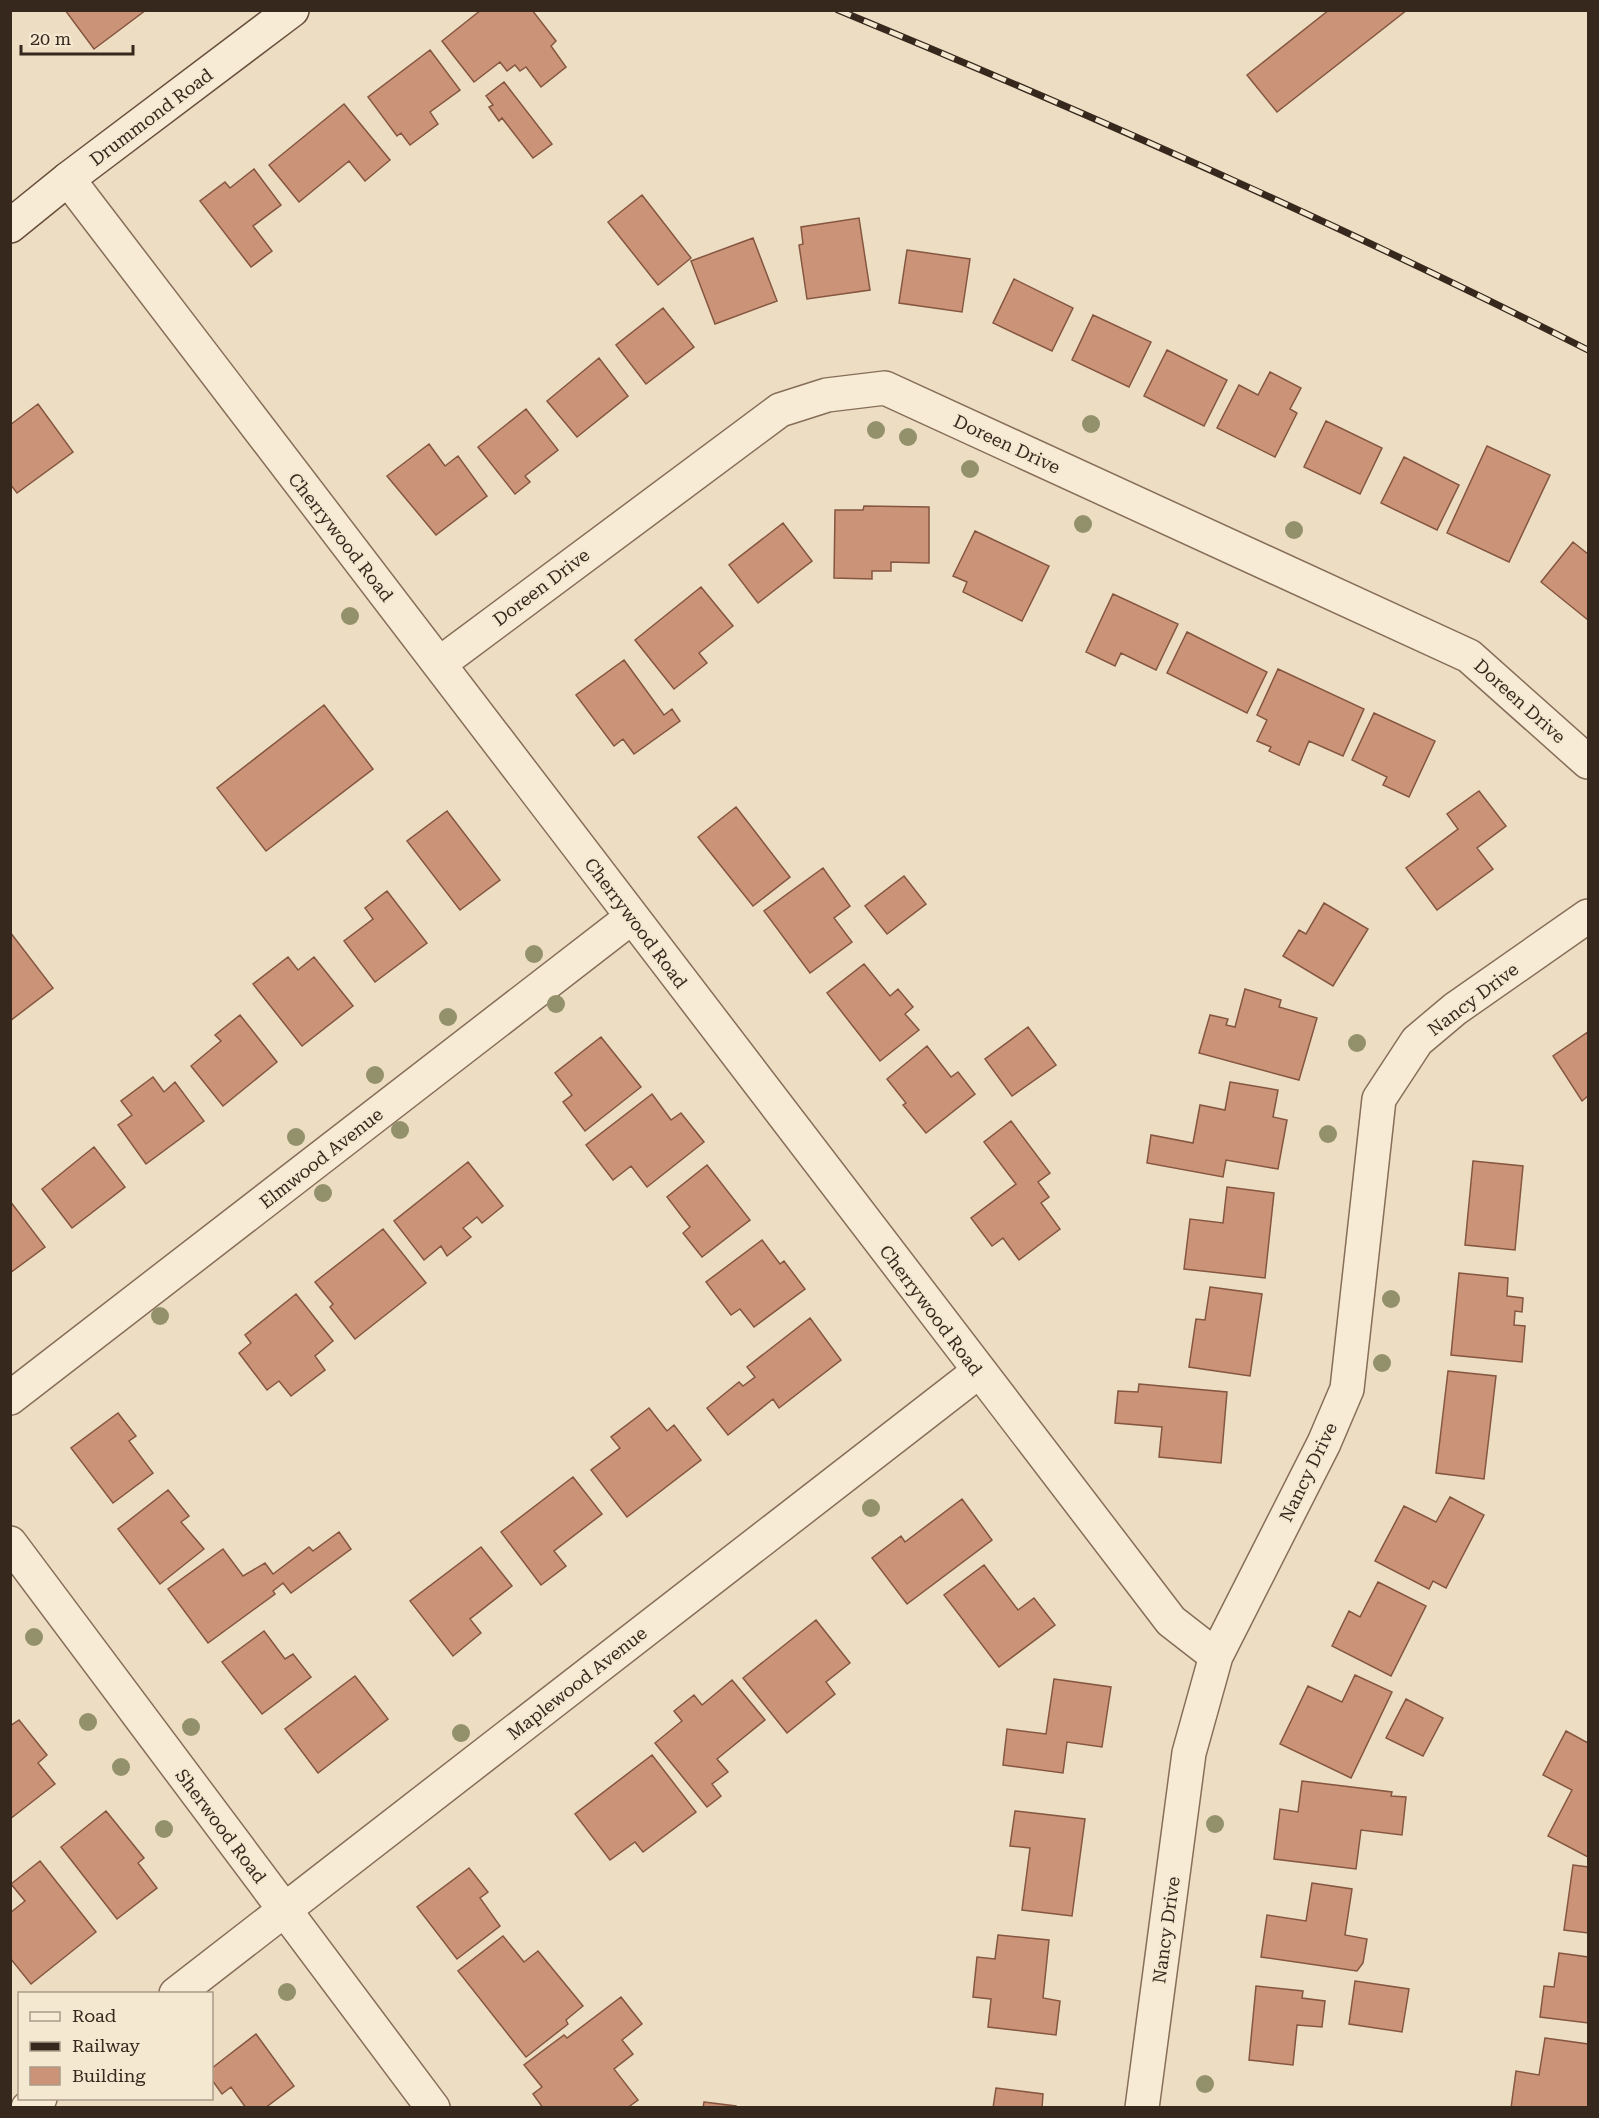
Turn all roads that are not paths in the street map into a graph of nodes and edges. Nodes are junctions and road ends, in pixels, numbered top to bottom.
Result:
1 (292, 10) edge
2 (68, 179) junction
3 (10, 226) edge
4 (439, 664) junction
5 (1588, 762) edge
6 (1588, 916) edge
7 (632, 918) junction
8 (978, 1372) junction
9 (10, 1398) edge
10 (10, 1543) edge
11 (1216, 1656) junction
12 (285, 1910) junction
13 (179, 1992) edge
14 (433, 2108) edge
15 (1142, 2108) edge

1 - 2 street, Drummond Road
2 - 3 street, Drummond Road
2 - 4 street, Cherrywood Road
4 - 5 street, Doreen Drive
4 - 7 street, Cherrywood Road
6 - 11 street, Nancy Drive
7 - 8 street, Cherrywood Road
7 - 9 street, Elmwood Avenue
8 - 11 street, Cherrywood Road
8 - 12 street, Maplewood Avenue
10 - 12 street, Sherwood Road
11 - 15 street, Nancy Drive
12 - 13 street, Maplewood Avenue
12 - 14 street, Sherwood Road

